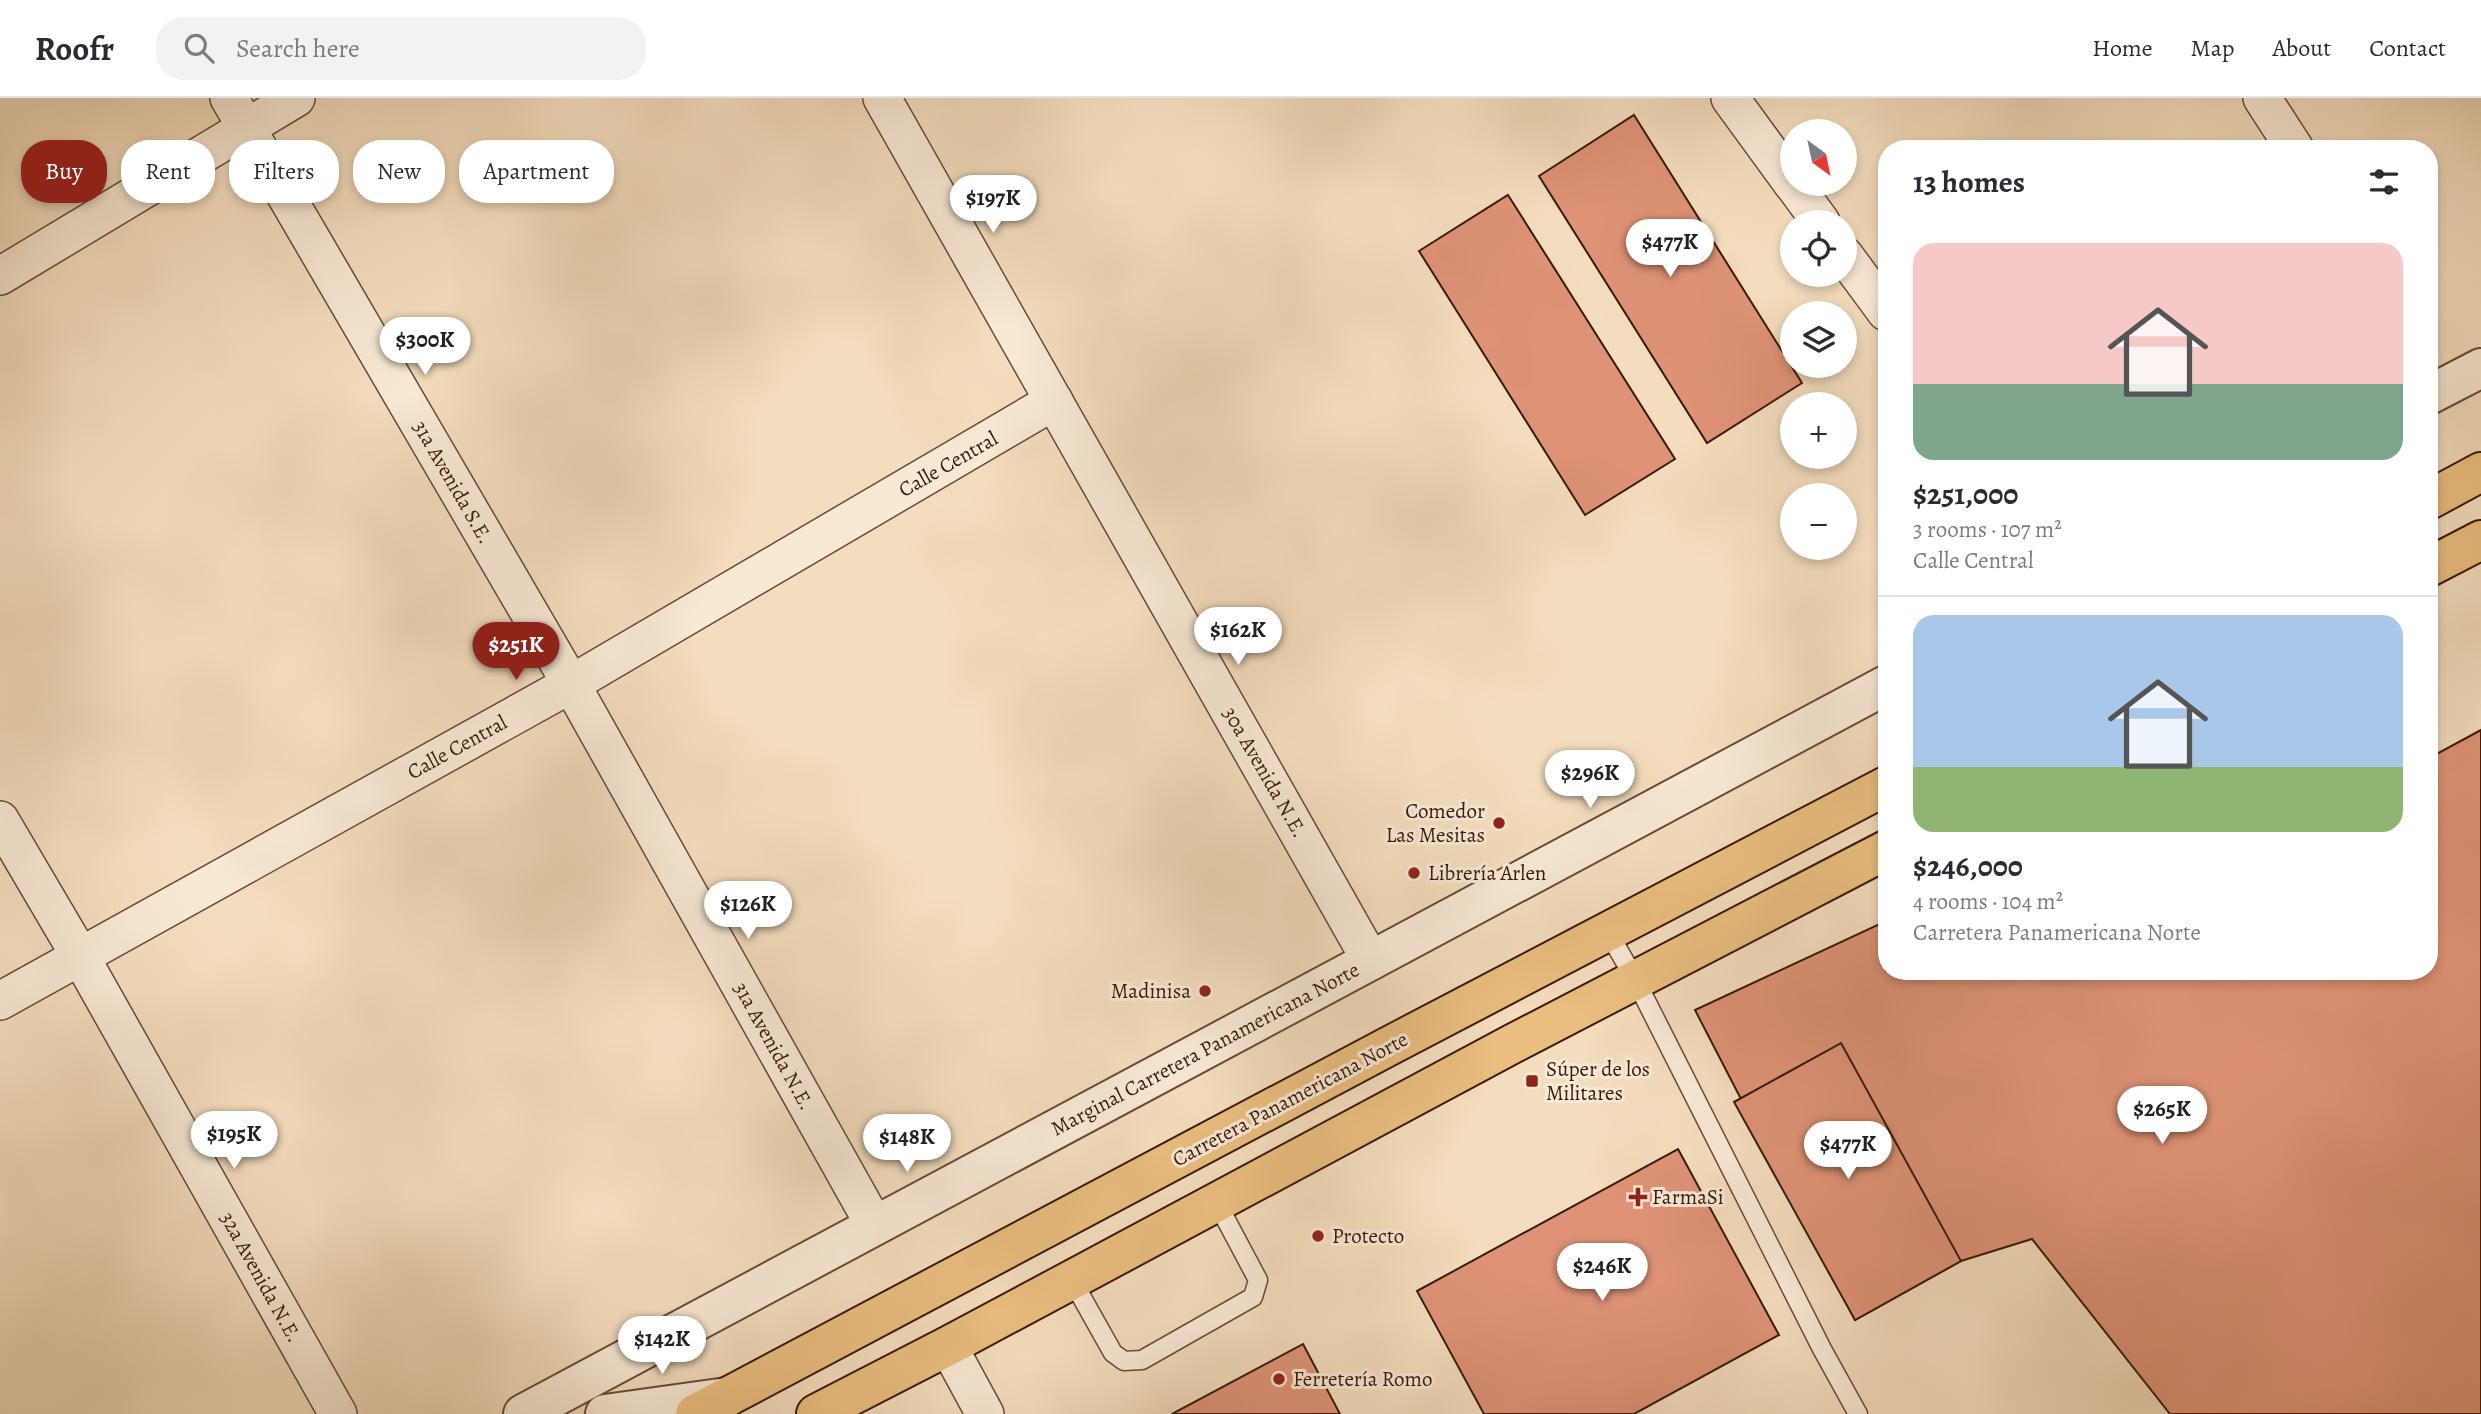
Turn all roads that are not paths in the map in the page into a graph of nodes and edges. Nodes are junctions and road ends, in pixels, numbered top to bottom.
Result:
1 (296, 98) edge
2 (881, 98) edge
3 (1730, 98) edge
4 (2262, 98) edge
5 (237, 113) edge
6 (2289, 140) edge
7 (1780, 167) edge
8 (1857, 272) edge
9 (0, 276) edge
10 (1878, 301) edge
11 (2481, 368) edge
12 (2438, 382) edge
13 (1054, 401) junction
14 (2481, 472) edge
15 (2438, 495) edge
16 (2481, 540) edge
17 (2438, 562) edge
18 (571, 684) junction
19 (1878, 689) edge
20 (1878, 790) edge
21 (0, 820) edge
22 (1878, 854) edge
23 (1608, 932) junction
24 (80, 956) junction
25 (1371, 961) junction
26 (1636, 981) junction
27 (0, 1001) edge
28 (1217, 1203) junction
29 (875, 1226) junction
30 (1072, 1280) junction
31 (948, 1346) junction
32 (711, 1406) edge
33 (338, 1414) edge
34 (523, 1414) edge
35 (605, 1414) edge
36 (816, 1414) edge
37 (985, 1414) edge
38 (1858, 1414) edge

1 - 5 street
2 - 13 street, 30a Avenida N.E.
3 - 7 street
4 - 6 street
5 - 9 street
5 - 18 street, 31a Avenida S.E.
8 - 10 street
11 - 12 street
13 - 18 street, Calle Central
13 - 25 street, 30a Avenida N.E.
14 - 15 highway
16 - 17 highway
18 - 24 street, Calle Central
18 - 29 street, 31a Avenida N.E.
19 - 25 street, Marginal Carretera Panamericana Norte
20 - 23 highway, Carretera Panamericana Norte
21 - 24 street, 32a Avenida N.E.
22 - 26 highway
23 - 26 lane
23 - 32 highway, Carretera Panamericana Norte
24 - 27 street, Calle Central
24 - 33 street, 32a Avenida N.E.
25 - 29 street, Marginal Carretera Panamericana Norte
26 - 28 highway
26 - 38 lane
28 - 30 highway
28 - 30 lane
29 - 34 street, Marginal Carretera Panamericana Norte
30 - 31 highway
31 - 36 highway
31 - 37 street
32 - 35 street

